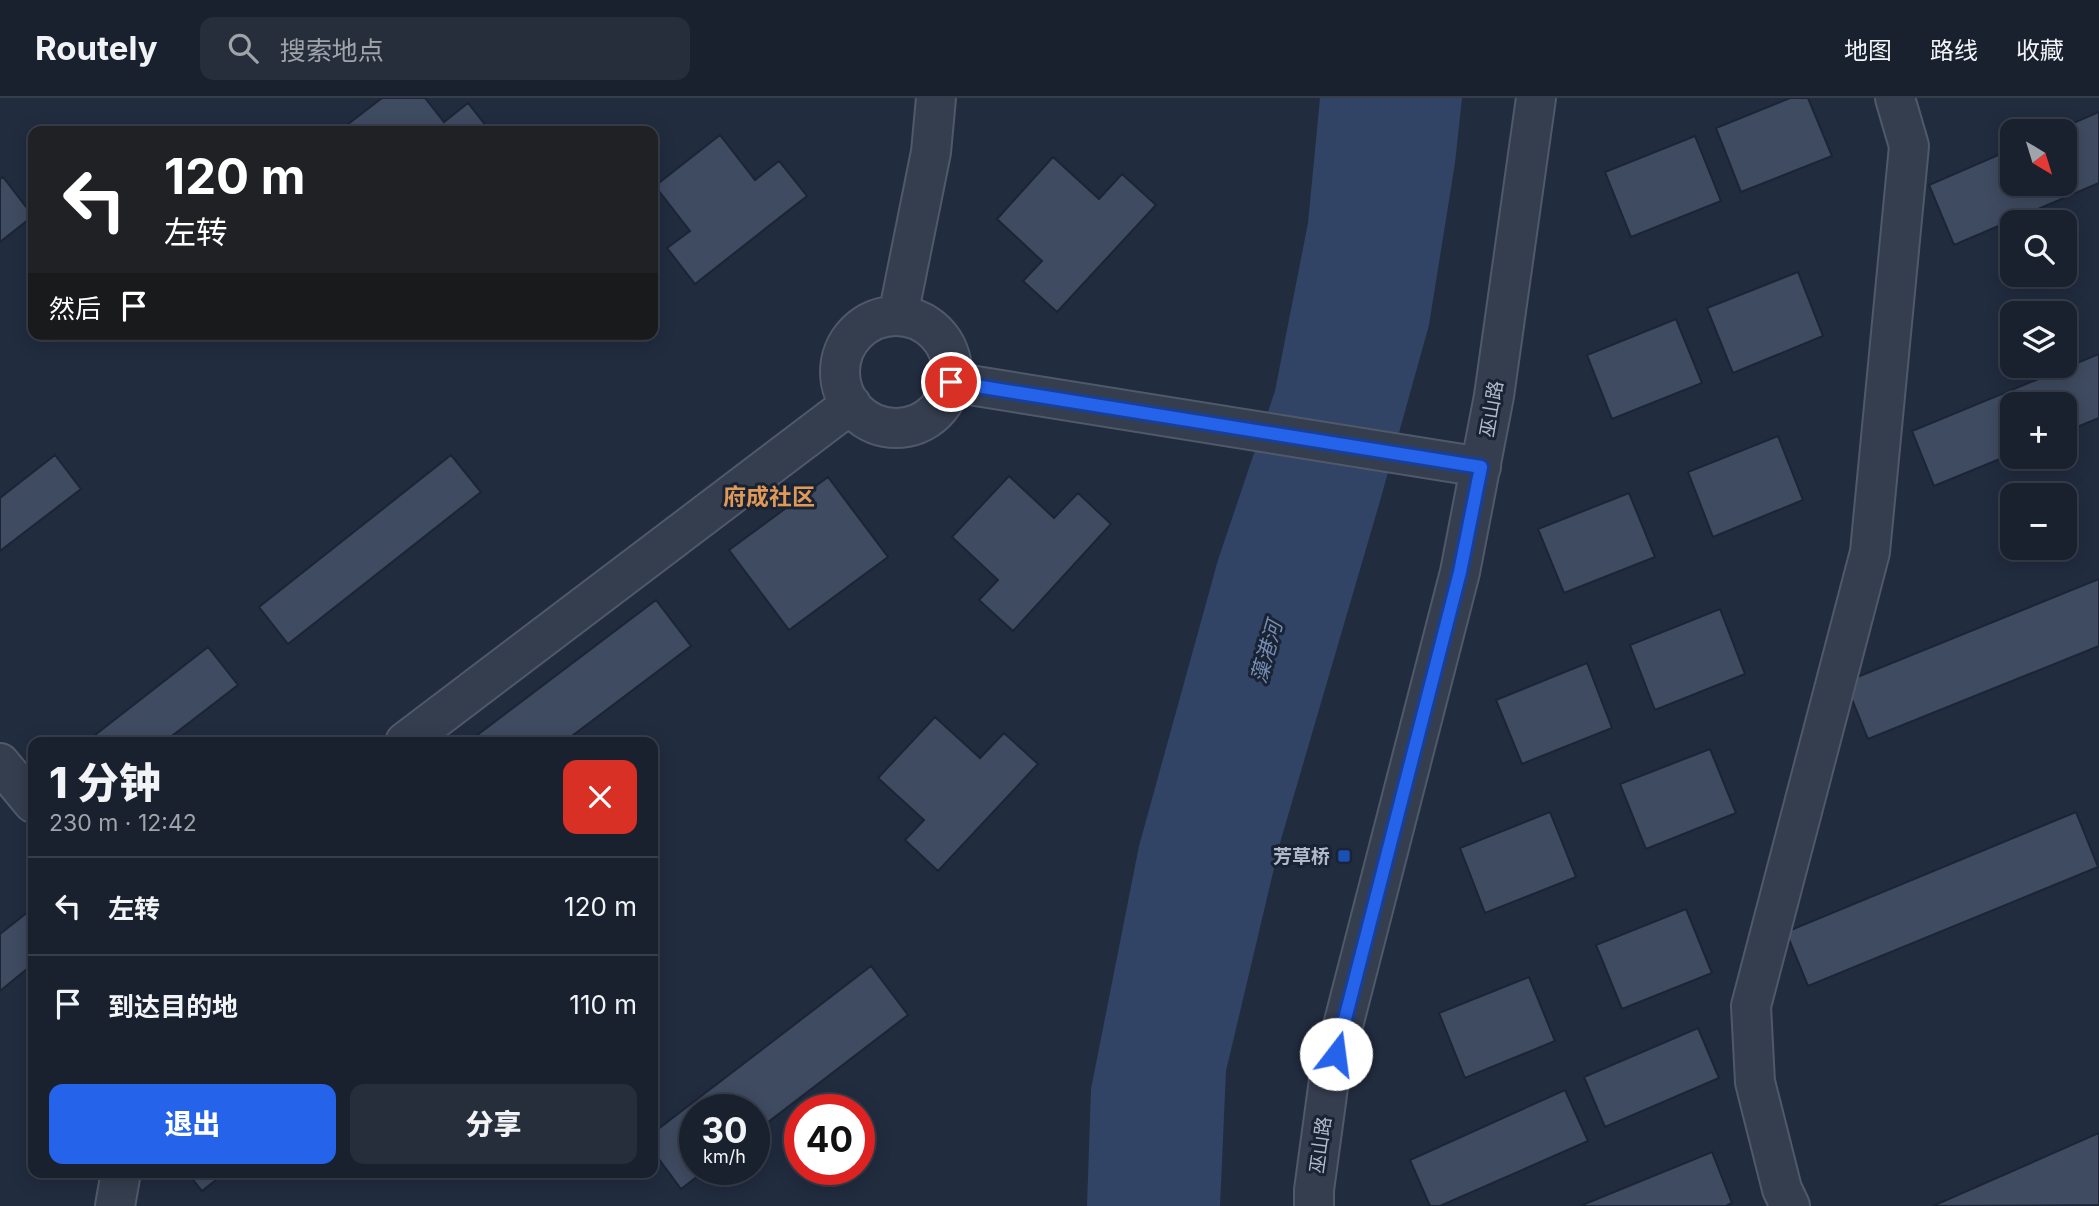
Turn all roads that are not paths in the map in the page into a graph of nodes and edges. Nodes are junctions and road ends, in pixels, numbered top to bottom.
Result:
1 (936, 98) edge
2 (1536, 98) edge
3 (1895, 98) edge
4 (898, 316) junction
5 (951, 382) junction
6 (850, 404) junction
7 (1481, 467) junction
8 (412, 737) edge
9 (0, 763) edge
10 (28, 797) edge
11 (120, 1178) edge
12 (115, 1206) edge
13 (1314, 1206) edge
14 (1790, 1206) edge

1 - 4 street
2 - 7 street, 巫山路
3 - 14 street
4 - 5 street
4 - 6 street
5 - 6 street
5 - 7 street
6 - 8 street
7 - 13 street, 巫山路
9 - 10 street
11 - 12 street

